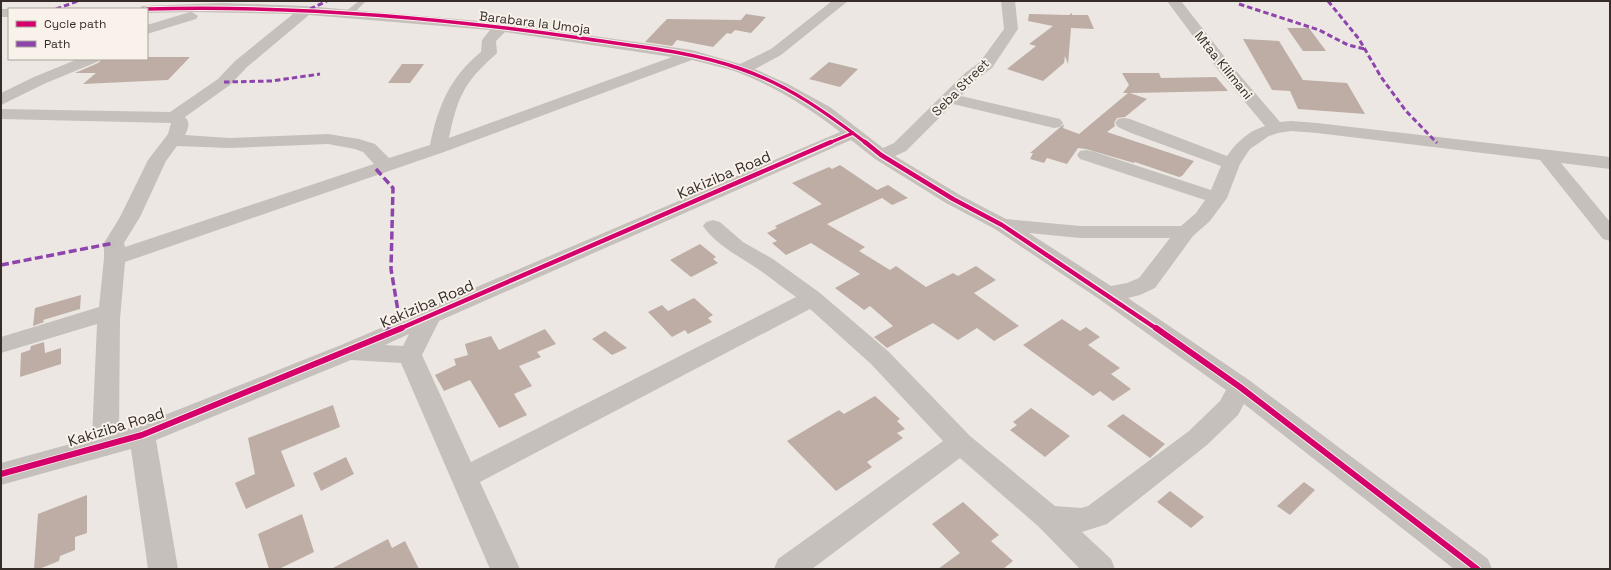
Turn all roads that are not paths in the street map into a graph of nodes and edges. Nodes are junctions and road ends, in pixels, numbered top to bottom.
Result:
1 (363, 1) edge
2 (841, 1) edge
3 (1008, 1) edge
4 (1174, 1) edge
5 (223, 7) junction
6 (148, 9) edge
7 (306, 10) junction
8 (348, 14) junction
9 (502, 27) junction
10 (148, 30) edge
11 (692, 55) junction
12 (90, 60) edge
13 (742, 69) junction
14 (949, 98) junction
15 (1, 100) edge
16 (1, 114) edge
17 (174, 117) junction
18 (1054, 123) dead end
19 (1124, 123) dead end
20 (1276, 128) junction
21 (853, 132) junction
22 (173, 140) junction
23 (438, 148) junction
24 (881, 155) junction
25 (1086, 155) dead end
26 (1546, 157) junction
27 (1610, 163) edge
28 (1231, 164) junction
29 (386, 166) junction
30 (1217, 198) junction
31 (1002, 225) junction
32 (713, 226) dead end
33 (1186, 232) junction
34 (1610, 235) edge
35 (115, 258) junction
36 (1107, 294) junction
37 (812, 298) junction
38 (110, 312) junction
39 (430, 316) junction
40 (1, 346) edge
41 (349, 351) junction
42 (410, 355) junction
43 (1240, 387) junction
44 (142, 435) junction
45 (961, 443) junction
46 (105, 445) junction
47 (1, 474) edge
48 (464, 478) junction
49 (1049, 518) junction
50 (163, 569) edge
51 (505, 569) edge
52 (789, 569) edge
53 (1100, 569) edge
54 (1477, 569) edge

1 - 8 lane
2 - 13 street
3 - 14 street, Seba Street
4 - 20 street, Mtaa Kilimani
5 - 6 street, Barabara la Umoja
5 - 7 street, Barabara la Umoja
5 - 10 street
7 - 8 street, Barabara la Umoja
7 - 17 street
8 - 9 street, Barabara la Umoja
9 - 11 street, Barabara la Umoja
9 - 23 street
11 - 13 street, Barabara la Umoja
11 - 23 street
12 - 15 street
13 - 21 street, Barabara la Umoja
14 - 18 street
14 - 24 street, Seba Street
16 - 17 street
17 - 22 street
19 - 28 street
20 - 26 street
20 - 28 street
21 - 24 street, Barabara la Umoja
21 - 39 street, Kakiziba Road
22 - 29 street
22 - 35 street
23 - 29 street
24 - 31 street, Barabara la Umoja
25 - 30 street
26 - 27 street
26 - 34 street
28 - 30 street
29 - 35 street
30 - 33 street
31 - 33 street
31 - 36 street, Barabara la Umoja
32 - 37 street
33 - 36 street
35 - 38 street
36 - 43 street, Barabara la Umoja
37 - 45 street
37 - 48 street
38 - 40 street
38 - 46 street
39 - 41 street, Kakiziba Road
39 - 42 street
41 - 42 street
41 - 44 street, Kakiziba Road
42 - 48 street
43 - 49 street
43 - 54 street, Barabara la Umoja
44 - 46 street, Kakiziba Road
44 - 50 street
45 - 49 street
45 - 52 street
46 - 47 street, Kakiziba Road
48 - 51 street
49 - 53 street

